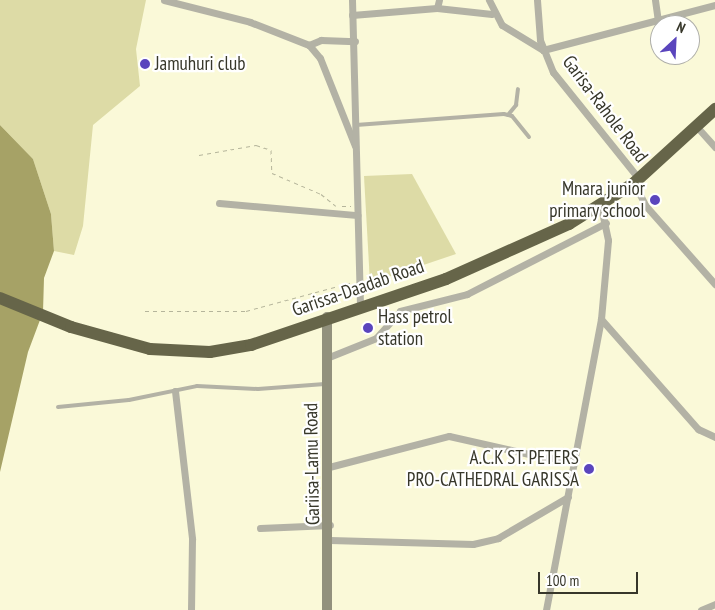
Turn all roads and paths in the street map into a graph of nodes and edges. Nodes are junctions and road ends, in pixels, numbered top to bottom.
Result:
1 (164, 0) edge
2 (352, 0) edge
3 (489, 0) edge
4 (537, 0) edge
5 (655, 0) edge
6 (438, 4) edge
7 (715, 5) edge
8 (492, 14) junction
9 (352, 15) junction
10 (657, 15) edge
11 (681, 15) edge
12 (650, 24) edge
13 (355, 41) junction
14 (309, 45) junction
15 (543, 50) junction
16 (518, 89) dead end
17 (715, 109) edge
18 (508, 115) junction
19 (356, 125) junction
20 (697, 127) junction
21 (529, 136) dead end
22 (715, 147) edge
23 (357, 151) junction
24 (199, 155) dead end
25 (636, 181) junction
26 (219, 204) dead end
27 (357, 206) junction
28 (601, 206) junction
29 (357, 215) junction
30 (606, 223) junction
31 (358, 281) junction
32 (715, 284) edge
33 (0, 298) edge
34 (360, 306) junction
35 (145, 311) dead end
36 (327, 317) junction
37 (601, 318) junction
38 (329, 357) junction
39 (328, 383) junction
40 (175, 391) junction
41 (58, 407) dead end
42 (715, 437) edge
43 (574, 458) junction
44 (329, 468) junction
45 (568, 497) junction
46 (330, 525) junction
47 (260, 528) dead end
48 (330, 540) junction
49 (715, 604) edge
50 (191, 610) edge
51 (327, 610) edge
52 (546, 610) edge
53 (701, 610) edge

1 - 14 street
2 - 9 street
3 - 8 street
4 - 15 street, Garisa-Rahole Road
5 - 10 street
6 - 8 street
6 - 9 street
7 - 11 street
8 - 15 street
9 - 13 street
12 - 15 street
13 - 14 street
13 - 19 street
14 - 23 street
15 - 25 street, Garisa-Rahole Road
16 - 18 lane
17 - 20 highway, Garissa-Daadab Road
18 - 19 lane
18 - 21 lane
19 - 23 street
20 - 22 street
20 - 25 highway, Garissa-Daadab Road
23 - 27 street
24 - 27 path
25 - 28 highway, Garissa-Daadab Road
25 - 32 street, Garisa-Rahole Road
26 - 29 street
27 - 29 street
28 - 30 street
28 - 34 highway, Garissa-Daadab Road
29 - 31 street
30 - 37 street
30 - 38 street
31 - 34 street
31 - 35 path
33 - 36 highway, Garissa-Daadab Road
34 - 36 highway, Garissa-Daadab Road
36 - 38 street, Gariisa-Lamu Road
37 - 42 street
37 - 43 street
38 - 39 street, Gariisa-Lamu Road
39 - 40 lane
39 - 44 street, Gariisa-Lamu Road
40 - 41 lane
40 - 50 street
43 - 44 street
43 - 45 street
44 - 46 street, Gariisa-Lamu Road
45 - 48 street
45 - 52 street
46 - 47 street
46 - 48 street, Gariisa-Lamu Road
48 - 51 street, Gariisa-Lamu Road
49 - 53 street

